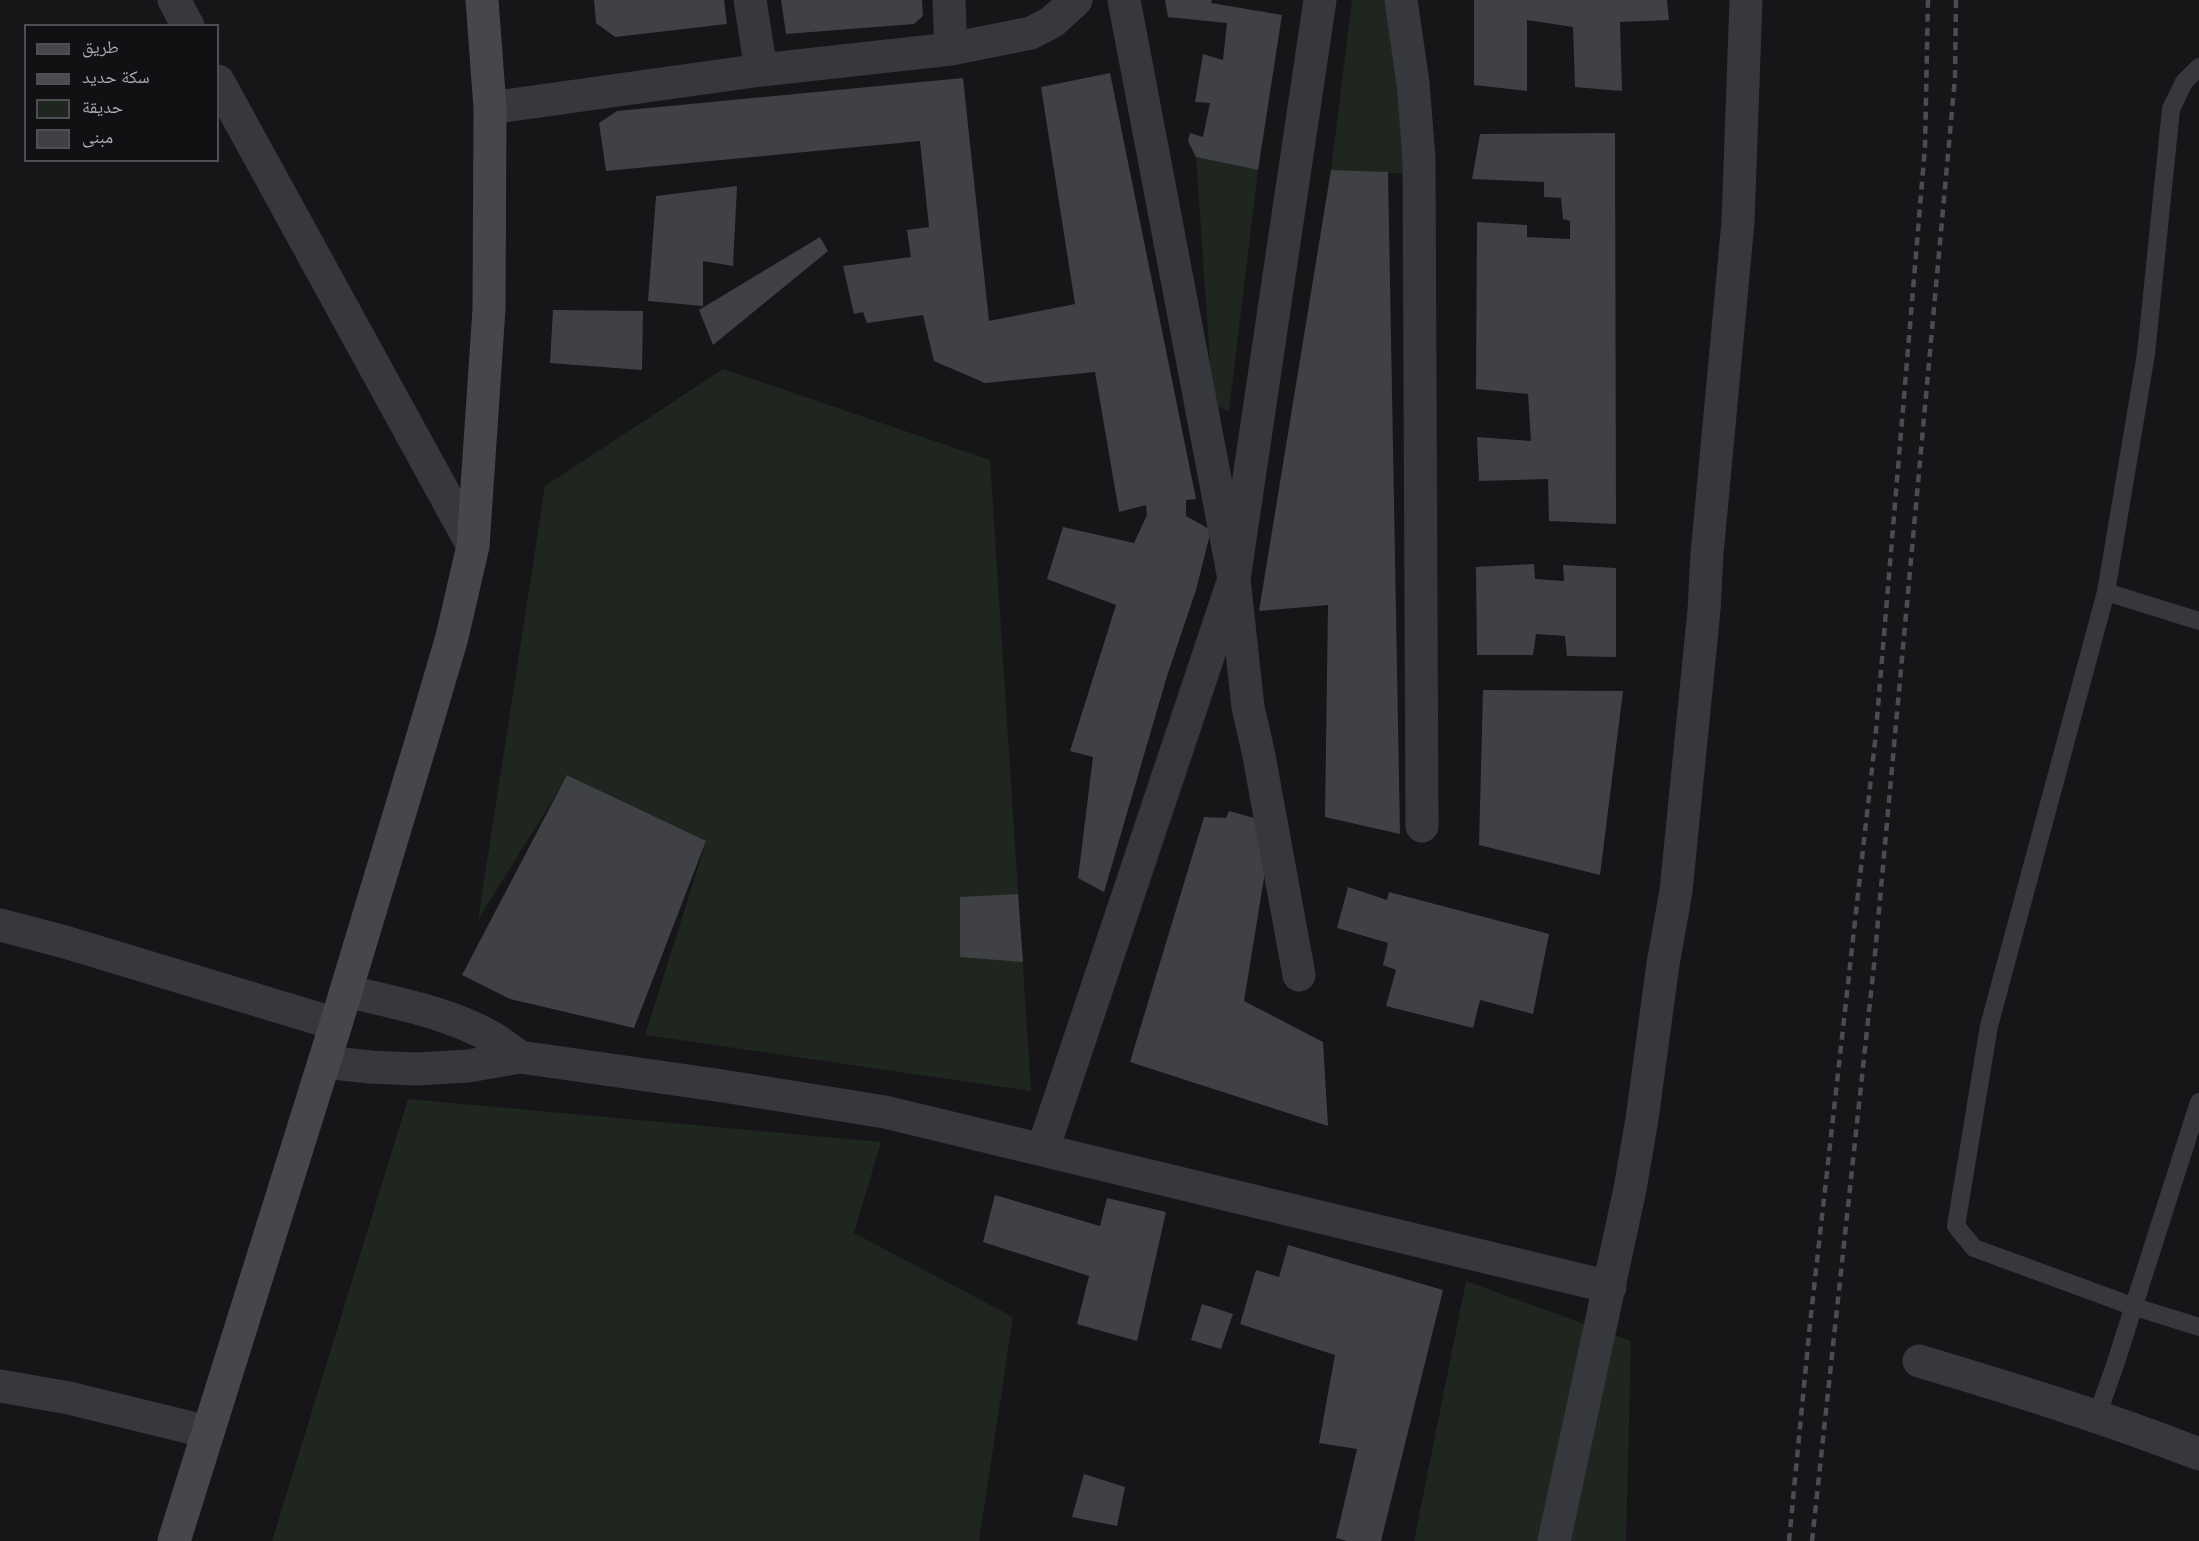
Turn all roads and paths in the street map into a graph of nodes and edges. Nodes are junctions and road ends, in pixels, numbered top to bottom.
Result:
1 (174, 0) edge
2 (482, 0) edge
3 (750, 0) edge
4 (949, 0) edge
5 (1076, 0) edge
6 (1124, 0) edge
7 (1320, 0) edge
8 (1401, 0) edge
9 (1746, 0) edge
10 (187, 24) edge
11 (951, 49) junction
12 (2199, 67) edge
13 (761, 70) junction
14 (219, 83) edge
15 (490, 108) junction
16 (473, 546) junction
17 (1234, 579) junction
18 (2106, 592) junction
19 (2199, 621) edge
20 (1422, 826) dead end
21 (0, 925) edge
22 (1299, 975) dead end
23 (346, 991) junction
24 (336, 1024) junction
25 (520, 1057) junction
26 (324, 1062) junction
27 (2198, 1109) edge
28 (1043, 1149) junction
29 (1610, 1287) junction
30 (2132, 1306) junction
31 (2199, 1327) edge
32 (1919, 1361) dead end
33 (0, 1386) edge
34 (2097, 1416) junction
35 (208, 1432) junction
36 (2199, 1454) edge
37 (174, 1541) edge
38 (1554, 1541) edge

1 - 10 street
2 - 15 main road
3 - 13 street
4 - 11 street
5 - 11 street
6 - 17 street
7 - 17 street
8 - 20 street
9 - 29 street
11 - 13 street
12 - 18 lane
13 - 15 street
14 - 16 street
15 - 16 main road
16 - 23 main road
17 - 22 street
17 - 28 street
18 - 19 lane
18 - 30 lane
21 - 24 street
23 - 24 main road
23 - 25 street
24 - 26 main road
25 - 26 street
25 - 28 street
26 - 35 main road
27 - 30 lane
28 - 29 street
29 - 38 street
30 - 31 lane
30 - 34 lane
32 - 34 street
33 - 35 street
34 - 36 street
35 - 37 main road

